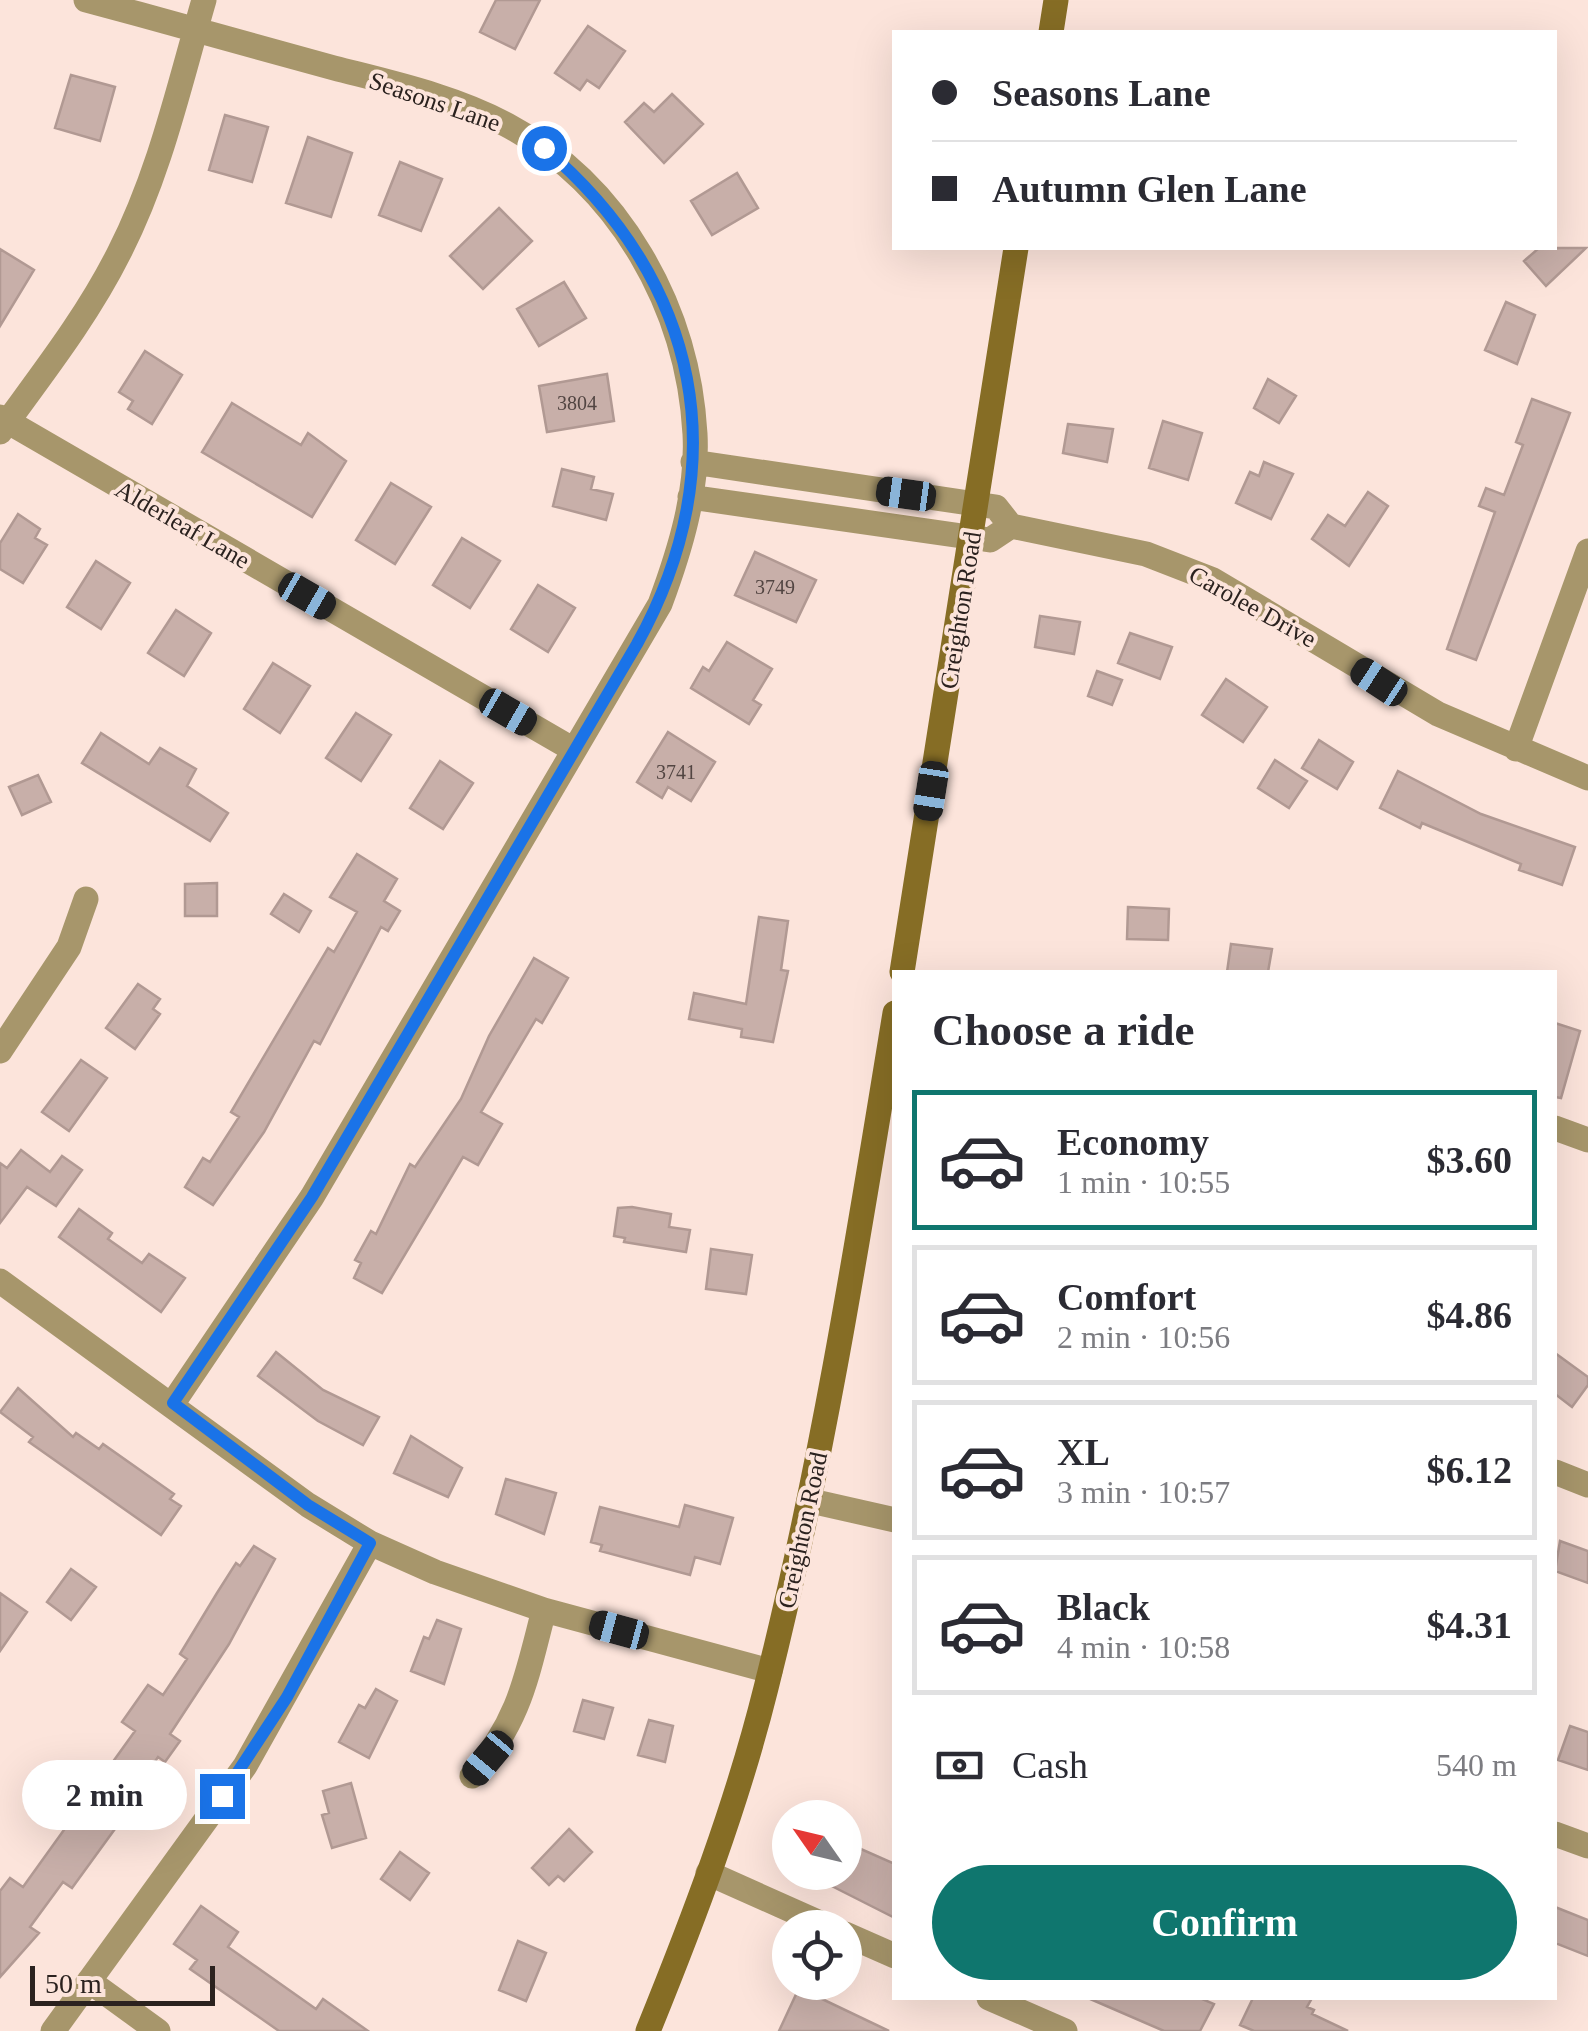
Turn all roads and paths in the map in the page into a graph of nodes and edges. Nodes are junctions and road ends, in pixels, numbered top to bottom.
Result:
1 (86, 0) edge
2 (204, 0) edge
3 (1056, 0) edge
4 (196, 30) junction
5 (1051, 30) edge
6 (1016, 250) edge
7 (2, 423) edge
8 (693, 462) junction
9 (690, 497) junction
10 (976, 504) junction
11 (1011, 526) junction
12 (972, 537) junction
13 (1588, 551) edge
14 (1516, 749) junction
15 (574, 750) junction
16 (1588, 778) edge
17 (86, 899) dead end
18 (902, 970) edge
19 (892, 1030) edge
20 (0, 1051) edge
21 (1557, 1129) edge
22 (1588, 1140) edge
23 (0, 1281) edge
24 (173, 1403) junction
25 (1557, 1473) edge
26 (1588, 1485) edge
27 (810, 1501) junction
28 (892, 1519) edge
29 (370, 1543) junction
30 (544, 1610) junction
31 (770, 1671) junction
32 (472, 1776) dead end
33 (1557, 1835) edge
34 (1588, 1846) edge
35 (708, 1873) junction
36 (791, 1910) edge
37 (862, 1941) edge
38 (892, 1955) edge
39 (89, 1981) junction
40 (994, 2000) edge
41 (53, 2031) edge
42 (158, 2031) edge
43 (648, 2031) edge
44 (1065, 2031) edge

1 - 4 street, Seasons Lane
2 - 4 street
3 - 5 main road
4 - 7 street
4 - 8 street, Seasons Lane
6 - 10 main road, Creighton Road
7 - 15 street, Alderleaf Lane
8 - 9 street, Seasons Lane
8 - 10 street
9 - 12 street
9 - 15 street, Seasons Lane
10 - 11 street, Carolee Drive
10 - 12 main road, Creighton Road
11 - 12 street, Carolee Drive
11 - 14 street, Carolee Drive
12 - 18 main road, Creighton Road
13 - 14 street
14 - 16 street, Carolee Drive
15 - 24 street, Seasons Lane
17 - 20 street
19 - 27 main road, Creighton Road
21 - 22 street
23 - 24 street
24 - 29 street
25 - 26 street
27 - 28 street
27 - 31 main road, Creighton Road
29 - 30 street
29 - 39 street
30 - 31 street
30 - 32 street
31 - 35 main road, Creighton Road
33 - 34 street
35 - 36 street
35 - 43 main road, Creighton Road
37 - 38 street
39 - 41 street
39 - 42 street
40 - 44 street

